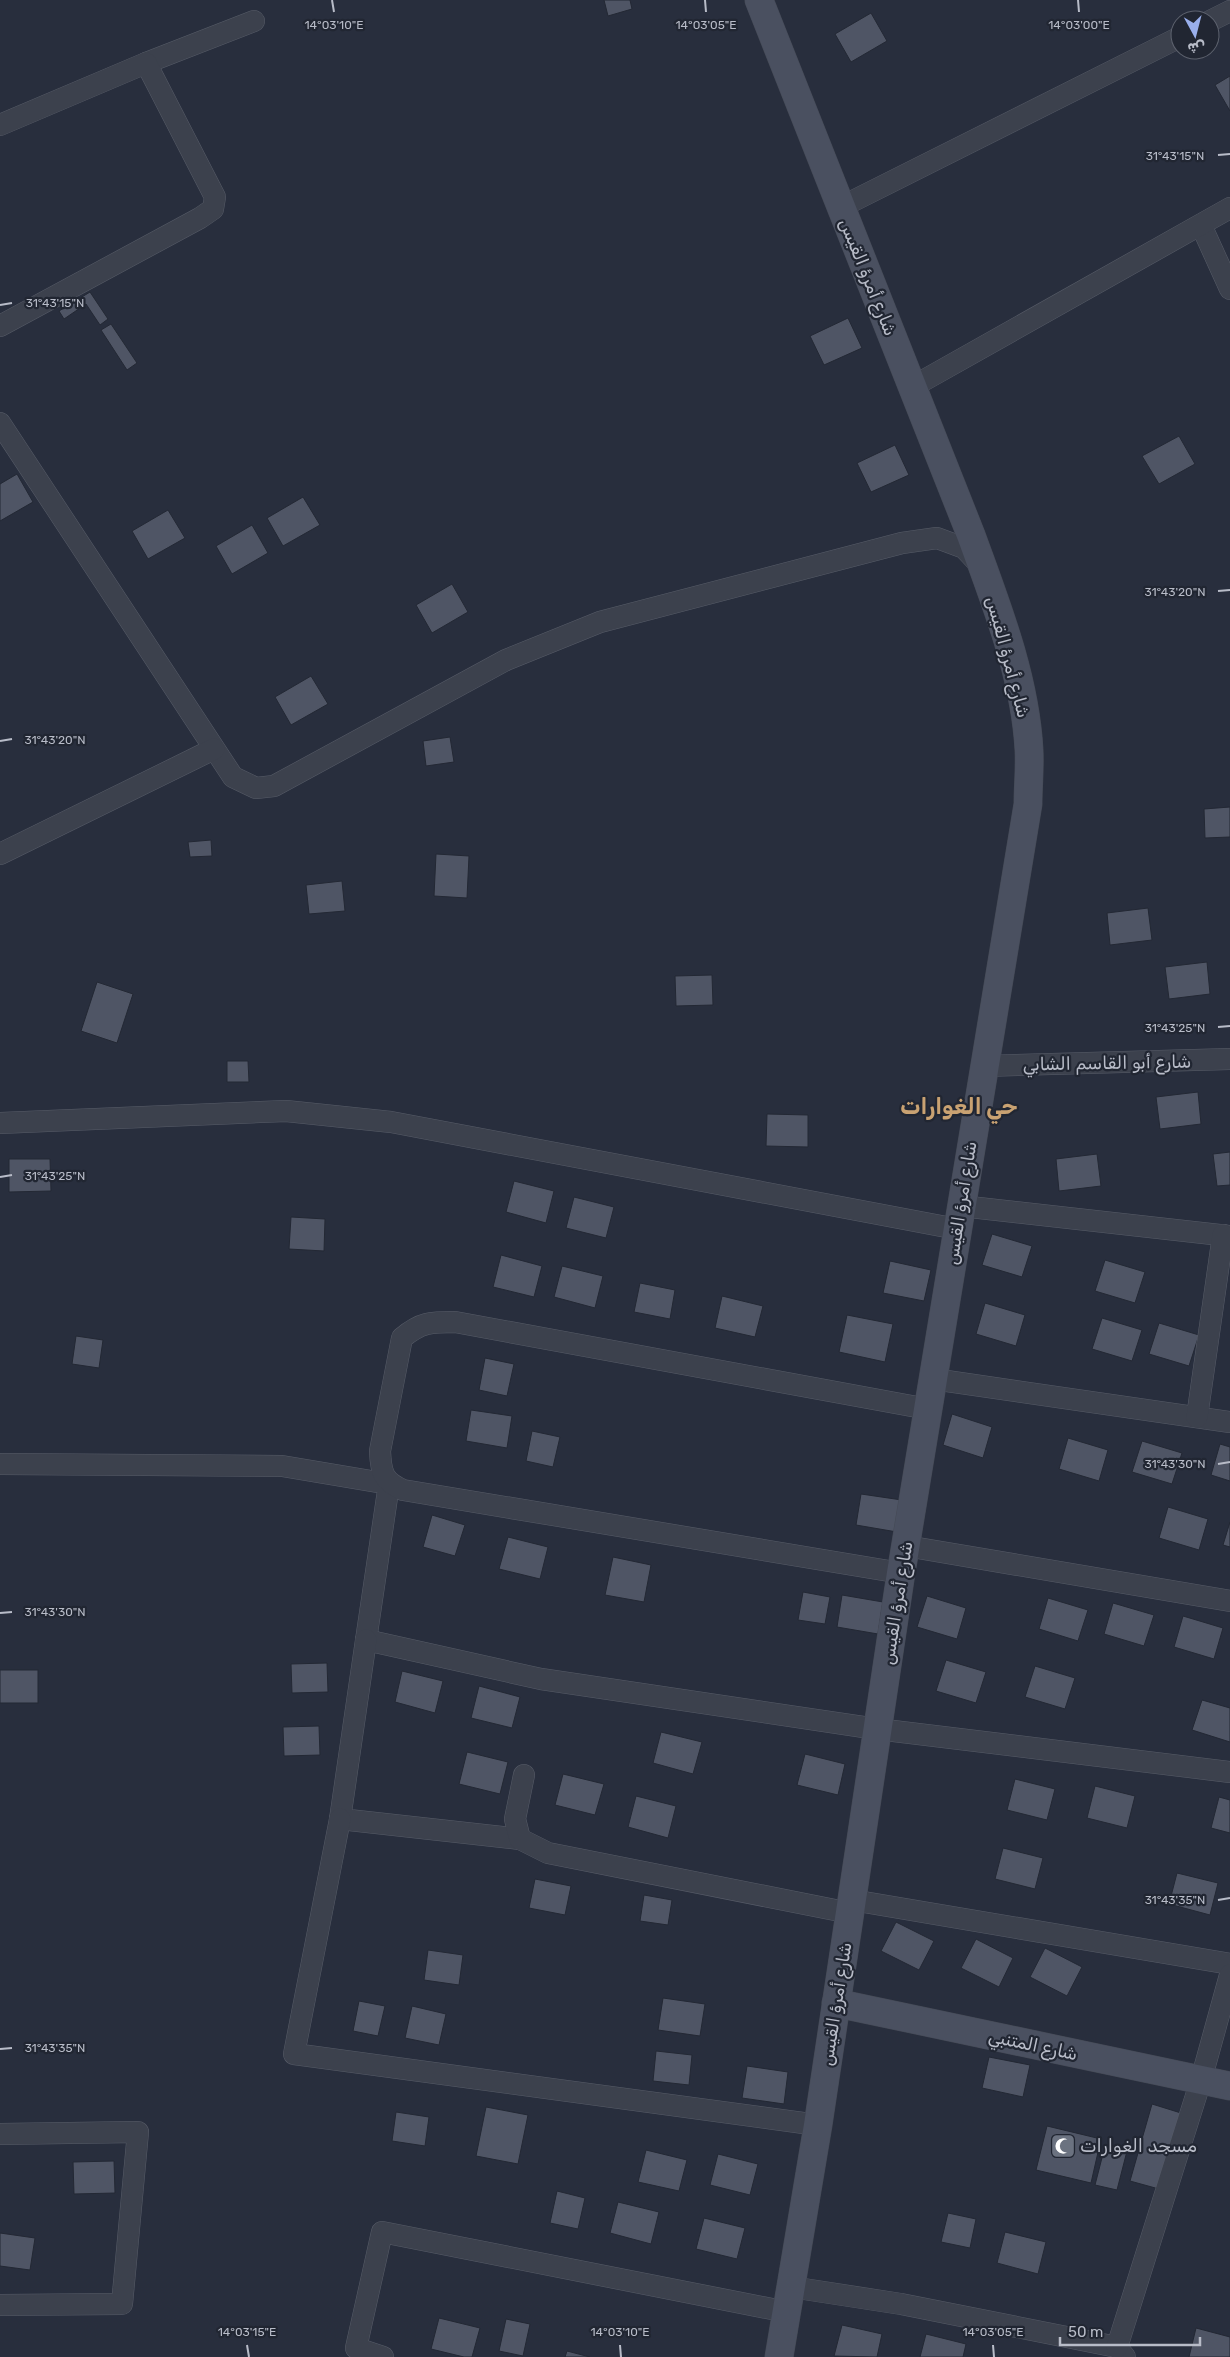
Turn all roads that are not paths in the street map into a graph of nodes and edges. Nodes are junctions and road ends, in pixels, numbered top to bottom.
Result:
1 (759, 0) edge
2 (254, 21) dead end
3 (1170, 41) edge
4 (146, 63) junction
5 (0, 125) edge
6 (840, 207) junction
7 (1230, 208) edge
8 (1201, 224) junction
9 (1230, 288) edge
10 (0, 326) edge
11 (912, 387) junction
12 (0, 423) edge
13 (983, 569) junction
14 (214, 749) junction
15 (1, 857) edge
16 (1230, 1060) edge
17 (984, 1066) junction
18 (0, 1123) edge
19 (959, 1218) junction
20 (1227, 1235) edge
21 (933, 1378) junction
22 (928, 1409) junction
23 (1197, 1417) junction
24 (1230, 1422) edge
25 (0, 1464) edge
26 (389, 1484) junction
27 (906, 1546) junction
28 (901, 1573) junction
29 (1230, 1601) edge
30 (366, 1640) junction
31 (877, 1729) junction
32 (1230, 1772) edge
33 (524, 1776) dead end
34 (340, 1819) junction
35 (520, 1839) junction
36 (851, 1907) junction
37 (1230, 1964) edge
38 (1230, 1975) edge
39 (836, 2004) junction
40 (1201, 2080) junction
41 (1230, 2086) edge
42 (818, 2125) junction
43 (0, 2134) edge
44 (789, 2299) junction
45 (0, 2305) edge
46 (1121, 2352) edge
47 (383, 2357) edge
48 (779, 2357) edge

1 - 6 street, شارع أمرؤ القيس
2 - 4 street
3 - 6 street
4 - 5 street
4 - 10 street
6 - 11 street, شارع أمرؤ القيس
7 - 8 street
8 - 9 street
8 - 11 street
11 - 13 street, شارع أمرؤ القيس
12 - 14 street
13 - 14 street
13 - 17 street, شارع أمرؤ القيس
14 - 15 street
16 - 17 street, شارع أبو القاسم الشابي
17 - 19 street, شارع أمرؤ القيس
18 - 19 street
19 - 20 street
19 - 21 street, شارع أمرؤ القيس
20 - 23 street
21 - 22 street, شارع أمرؤ القيس
21 - 23 street
22 - 26 street
22 - 27 street, شارع أمرؤ القيس
23 - 24 street
25 - 26 street
26 - 28 street
26 - 30 street
27 - 28 street, شارع أمرؤ القيس
27 - 29 street
28 - 31 street, شارع أمرؤ القيس
30 - 31 street
30 - 34 street
31 - 32 street
31 - 36 street, شارع أمرؤ القيس
33 - 35 street
34 - 35 street
34 - 42 street
35 - 36 street
36 - 37 street
36 - 39 street, شارع أمرؤ القيس
38 - 40 street
39 - 40 street, شارع المتنبي
39 - 42 street, شارع أمرؤ القيس
40 - 41 street, شارع المتنبي
40 - 46 street
42 - 44 street, شارع أمرؤ القيس
43 - 45 street
44 - 46 street
44 - 47 street
44 - 48 street, شارع أمرؤ القيس

